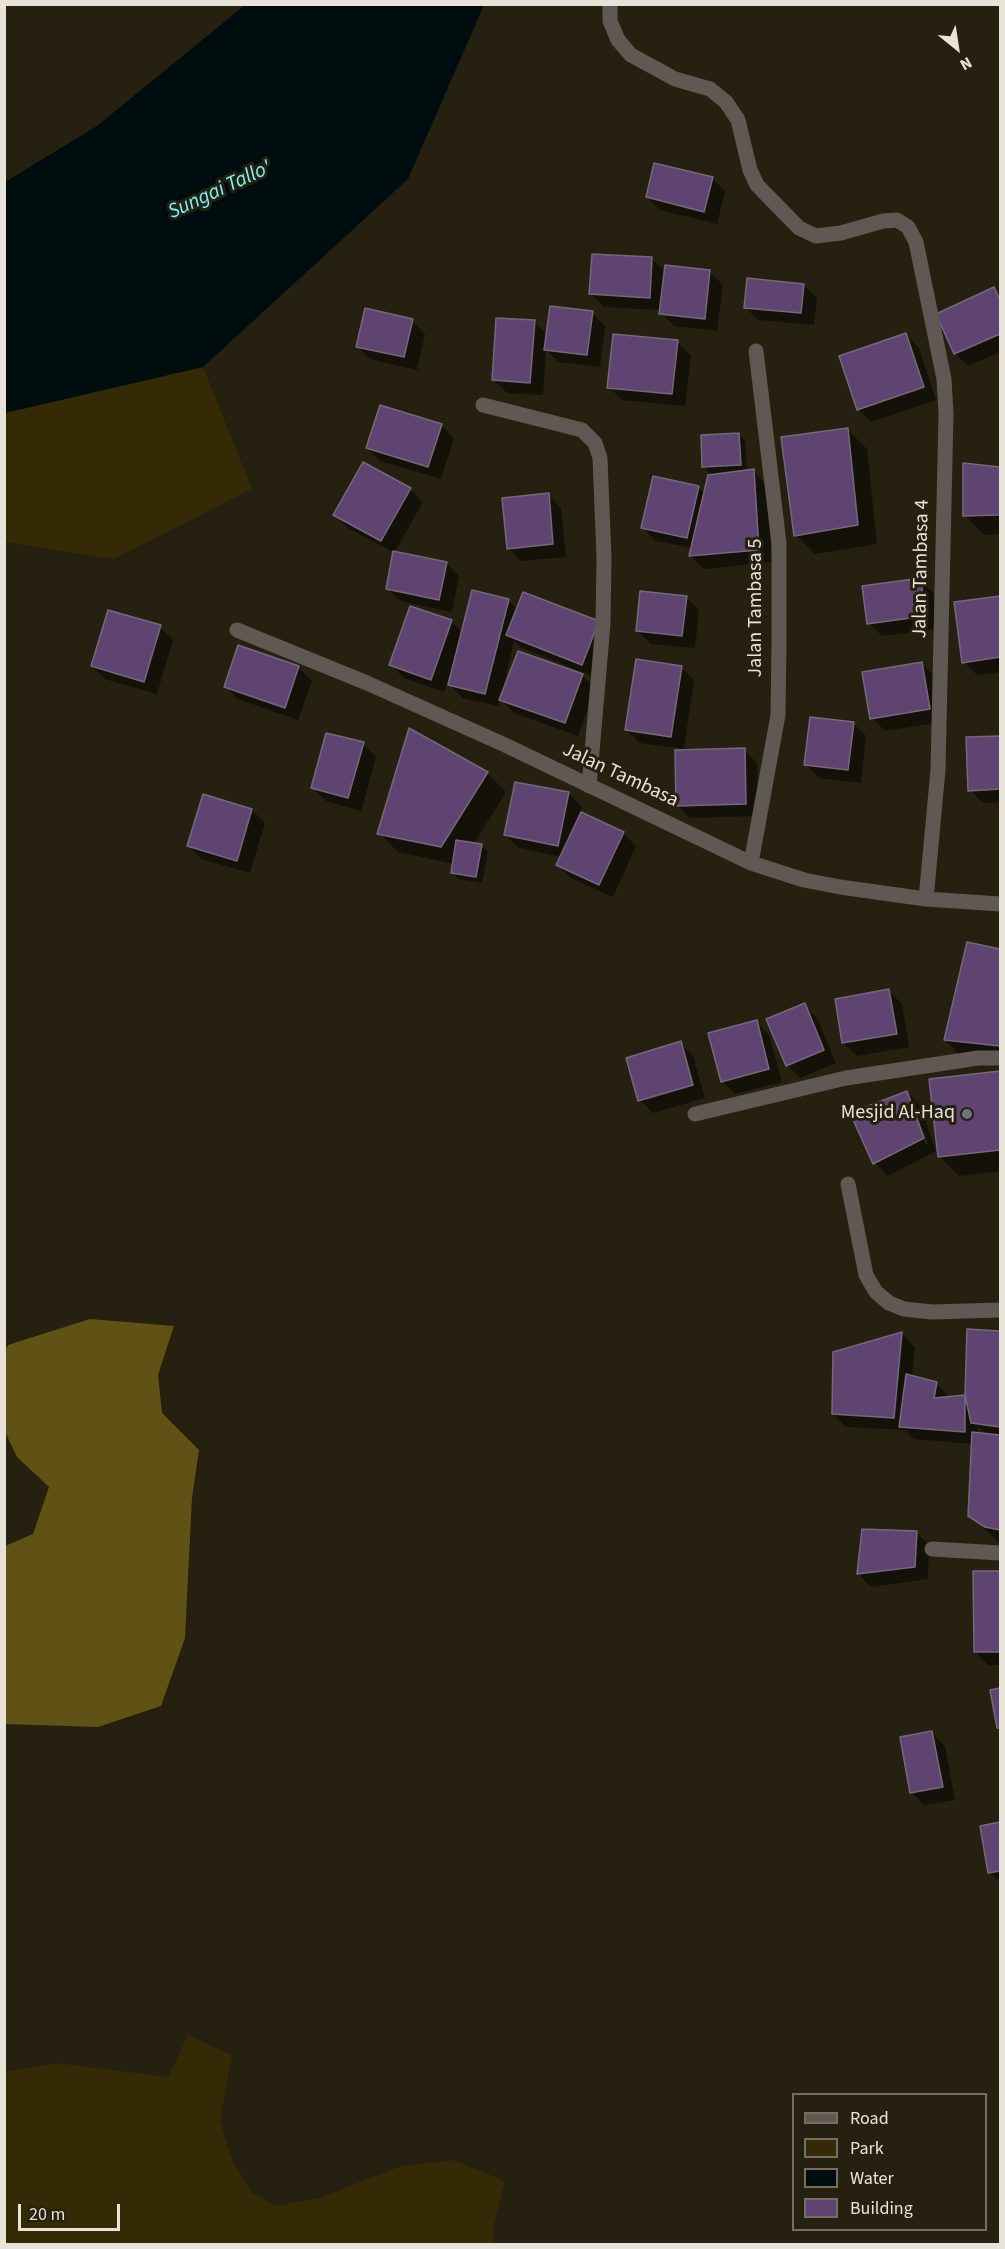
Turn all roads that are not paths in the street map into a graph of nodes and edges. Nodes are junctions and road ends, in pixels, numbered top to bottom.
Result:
1 (610, 4) edge
2 (756, 351) dead end
3 (483, 405) dead end
4 (237, 630) dead end
5 (589, 786) junction
6 (751, 863) junction
7 (926, 898) junction
8 (1000, 904) edge
9 (1000, 1058) edge
10 (695, 1114) dead end
11 (848, 1184) dead end
12 (1000, 1310) edge
13 (932, 1549) dead end
14 (1000, 1553) edge

1 - 7 street, Jalan Tambasa 4
2 - 6 street, Jalan Tambasa 5
3 - 5 street
4 - 5 street, Jalan Tambasa
5 - 6 street, Jalan Tambasa
6 - 7 street, Jalan Tambasa
7 - 8 street, Jalan Tambasa
9 - 10 street
11 - 12 street
13 - 14 street

